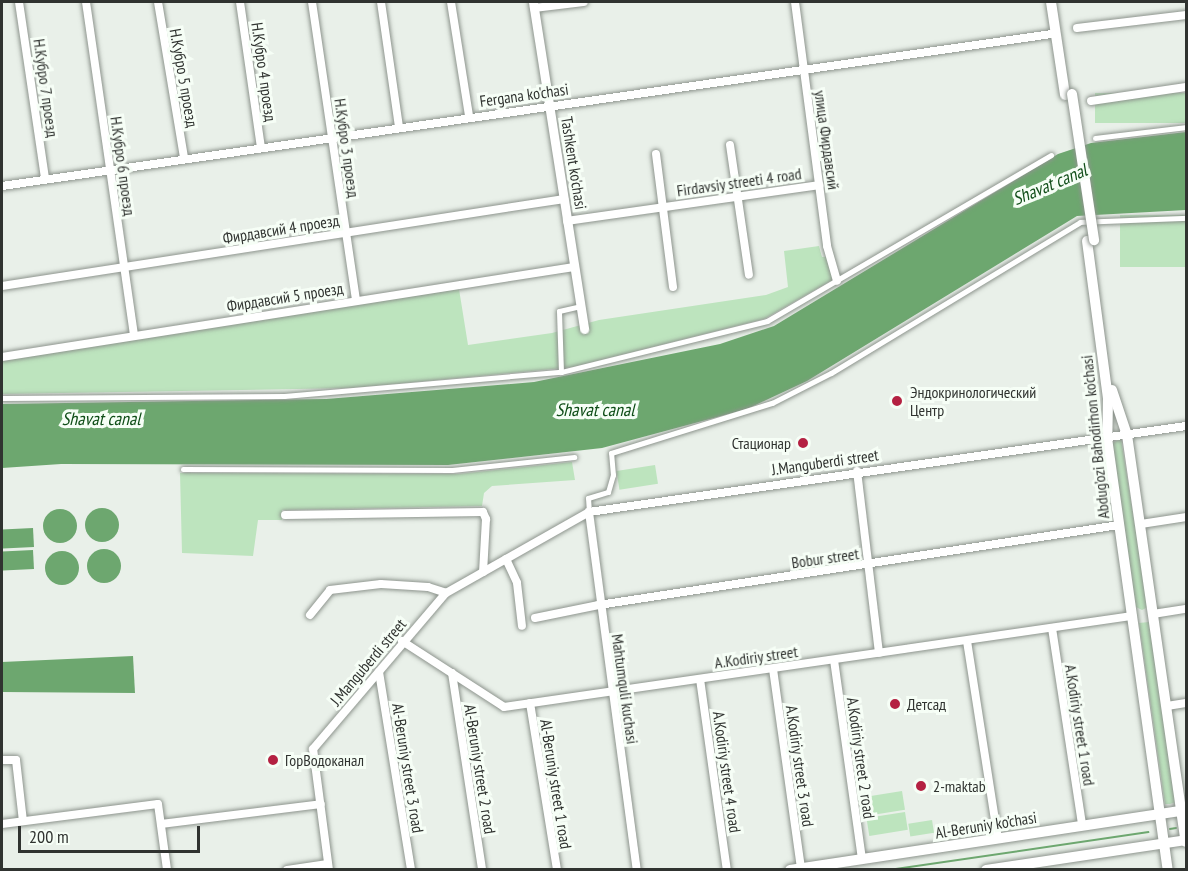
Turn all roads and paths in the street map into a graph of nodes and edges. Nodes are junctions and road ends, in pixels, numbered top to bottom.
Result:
1 (19, 2) edge
2 (86, 2) edge
3 (158, 2) edge
4 (240, 2) edge
5 (312, 2) edge
6 (381, 2) edge
7 (452, 2) edge
8 (584, 2) edge
9 (795, 2) edge
10 (1051, 2) edge
11 (1058, 2) edge
12 (534, 5) edge
13 (1186, 15) edge
14 (1077, 28) dead end
15 (1051, 34) dead end
16 (803, 69) junction
17 (1186, 87) edge
18 (1069, 94) junction
19 (1090, 101) dead end
20 (549, 104) junction
21 (469, 116) junction
22 (399, 127) junction
23 (1186, 127) edge
24 (332, 137) junction
25 (1095, 138) dead end
26 (730, 146) dead end
27 (261, 147) junction
28 (656, 154) dead end
29 (1051, 155) dead end
30 (184, 158) junction
31 (109, 170) junction
32 (45, 179) junction
33 (819, 185) junction
34 (2, 186) edge
35 (737, 196) junction
36 (564, 199) junction
37 (663, 207) junction
38 (1186, 218) edge
39 (567, 221) junction
40 (346, 233) junction
41 (1090, 241) junction
42 (123, 267) junction
43 (574, 267) junction
44 (749, 275) dead end
45 (837, 281) junction
46 (2, 286) edge
47 (673, 287) dead end
48 (356, 299) junction
49 (581, 306) junction
50 (584, 329) dead end
51 (134, 335) junction
52 (2, 357) edge
53 (561, 372) junction
54 (2, 398) edge
55 (1186, 426) edge
56 (1127, 435) junction
57 (1107, 438) junction
58 (574, 458) dead end
59 (183, 469) dead end
60 (857, 471) junction
61 (589, 512) junction
62 (285, 515) dead end
63 (1186, 517) edge
64 (1141, 524) junction
65 (1119, 525) junction
66 (507, 559) junction
67 (867, 565) junction
68 (483, 572) junction
69 (446, 593) junction
70 (599, 605) junction
71 (1186, 609) edge
72 (1153, 614) junction
73 (310, 615) dead end
74 (1132, 616) junction
75 (535, 618) dead end
76 (522, 626) dead end
77 (1052, 628) junction
78 (968, 640) junction
79 (402, 641) junction
80 (879, 653) junction
81 (834, 660) junction
82 (773, 669) junction
83 (379, 672) junction
84 (452, 673) junction
85 (700, 679) junction
86 (612, 692) junction
87 (530, 703) junction
88 (1186, 703) edge
89 (1167, 706) junction
90 (2, 760) edge
91 (321, 804) junction
92 (1184, 810) edge
93 (1159, 814) junction
94 (23, 821) junction
95 (2, 824) edge
96 (161, 824) junction
97 (1082, 825) junction
98 (998, 838) junction
99 (1186, 841) edge
100 (1164, 843) junction
101 (862, 859) junction
102 (328, 867) edge
103 (801, 868) junction
104 (167, 870) edge
105 (287, 870) edge
106 (411, 870) edge
107 (482, 870) edge
108 (557, 870) edge
109 (637, 870) edge
110 (727, 870) edge
111 (790, 870) edge
112 (986, 870) edge
113 (1168, 870) edge

1 - 32 street, Н.Кубро 7 проезд
2 - 31 street, Н.Кубро 6 проезд
3 - 30 street, Н.Кубро 5 проезд
4 - 27 street, Н.Кубро 4 проезд
5 - 24 street, Н.Кубро 3 проезд
6 - 22 street
7 - 21 street
8 - 12 street
9 - 16 street, улица Фирдавсий
10 - 18 main road, Abdug’ozi Bahodirhon ko’chasi
11 - 18 main road, Abdug’ozi Bahodirhon ko’chasi
12 - 20 street, Tashkent ko'chasi
13 - 14 street
15 - 16 street, Fergana ko'chasi
16 - 20 street, Fergana ko'chasi
16 - 33 street, улица Фирдавсий
17 - 19 street
18 - 41 main road, Abdug’ozi Bahodirhon ko’chasi, bridge
20 - 21 street, Fergana ko'chasi
20 - 36 street, Tashkent ko'chasi
21 - 22 street, Fergana ko'chasi
22 - 24 street, Fergana ko'chasi
23 - 25 street
24 - 27 street, Fergana ko'chasi
24 - 40 street, Н.Кубро 3 проезд
26 - 35 street
27 - 30 street, Fergana ko'chasi
28 - 37 street, Firdavsiy streeti 4 road
29 - 45 street
30 - 31 street, Fergana ko'chasi
31 - 32 street, Fergana ko'chasi
31 - 42 street, Н.Кубро 6 проезд
32 - 34 street, Fergana ko'chasi
33 - 35 street, Firdavsiy streeti 4 road
33 - 45 street, улица Фирдавсий
35 - 37 street, Firdavsiy streeti 4 road
35 - 44 street
36 - 39 street, Tashkent ko'chasi
36 - 40 street, Фирдавсий 4 проезд
37 - 39 street, Firdavsiy streeti 4 road
37 - 47 street, Firdavsiy streeti 4 road
38 - 61 street
39 - 43 street, Tashkent ko'chasi
40 - 42 street, Фирдавсий 4 проезд
40 - 48 street, Н.Кубро 3 проезд
41 - 56 main road, Abdug’ozi Bahodirhon ko’chasi
41 - 57 main road, Abdug’ozi Bahodirhon ko’chasi
42 - 46 street, Фирдавсий 4 проезд
42 - 51 street, Н.Кубро 6 проезд
43 - 48 street, Фирдавсий 5 проезд
43 - 49 street, Tashkent ko'chasi
45 - 53 street
48 - 51 street, Фирдавсий 5 проезд
49 - 50 street, Tashkent ko'chasi
49 - 53 street
51 - 52 street, Фирдавсий 5 проезд
53 - 54 street
55 - 56 street, J.Manguberdi street
56 - 57 street, J.Manguberdi street
56 - 64 main road, Abdug’ozi Bahodirhon ko’chasi
57 - 60 street, J.Manguberdi street
57 - 65 main road, Abdug’ozi Bahodirhon ko’chasi
58 - 59 street
60 - 61 street, J.Manguberdi street
60 - 67 street
61 - 66 street, J.Manguberdi street
61 - 70 street, Mahtumquli kuchasi
62 - 68 street
63 - 64 street
64 - 72 main road, Abdug’ozi Bahodirhon ko’chasi
65 - 67 street, Bobur street
65 - 74 main road, Abdug’ozi Bahodirhon ko’chasi
66 - 68 street, J.Manguberdi street
66 - 76 street
67 - 70 street, Bobur street
67 - 80 street
68 - 69 street, J.Manguberdi street
69 - 73 street
69 - 79 street, J.Manguberdi street
70 - 75 street, Bobur street
70 - 86 street, Mahtumquli kuchasi
71 - 72 street
72 - 89 main road, Abdug’ozi Bahodirhon ko’chasi
74 - 77 street, A.Kodiriy street
74 - 93 main road, Abdug’ozi Bahodirhon ko’chasi
77 - 78 street, A.Kodiriy street
77 - 97 street, A.Kodiriy street 1 road
78 - 80 street, A.Kodiriy street
78 - 98 street
79 - 83 street, J.Manguberdi street
79 - 84 street, A.Kodiriy street
80 - 81 street, A.Kodiriy street
81 - 82 street, A.Kodiriy street
81 - 101 street, A.Kodiriy street 2 road
82 - 85 street, A.Kodiriy street
82 - 103 street, A.Kodiriy street 3 road
83 - 91 street, J.Manguberdi street
83 - 106 street, Al-Beruniy street 3 road
84 - 87 street, A.Kodiriy street
84 - 107 street, Al-Beruniy street 2 road
85 - 86 street, A.Kodiriy street
85 - 110 street, A.Kodiriy street 4 road
86 - 87 street, A.Kodiriy street
86 - 109 street, Mahtumquli kuchasi
87 - 108 street, Al-Beruniy street 1 road
88 - 89 street
89 - 92 main road, Abdug’ozi Bahodirhon ko’chasi
90 - 94 street
91 - 96 street
91 - 102 street
92 - 93 main road, Al-Beruniy ko’chasi
92 - 99 main road, Abdug’ozi Bahodirhon ko’chasi
93 - 97 main road, Al-Beruniy ko’chasi
93 - 100 main road, Abdug’ozi Bahodirhon ko’chasi
94 - 95 street
94 - 96 street
96 - 104 street
97 - 98 main road, Al-Beruniy ko’chasi
98 - 101 main road, Al-Beruniy ko’chasi
99 - 100 main road
100 - 112 main road
100 - 113 main road, Abdug’ozi Bahodirhon ko’chasi
101 - 103 main road, Al-Beruniy ko’chasi
102 - 105 street
103 - 111 main road, Al-Beruniy ko’chasi

